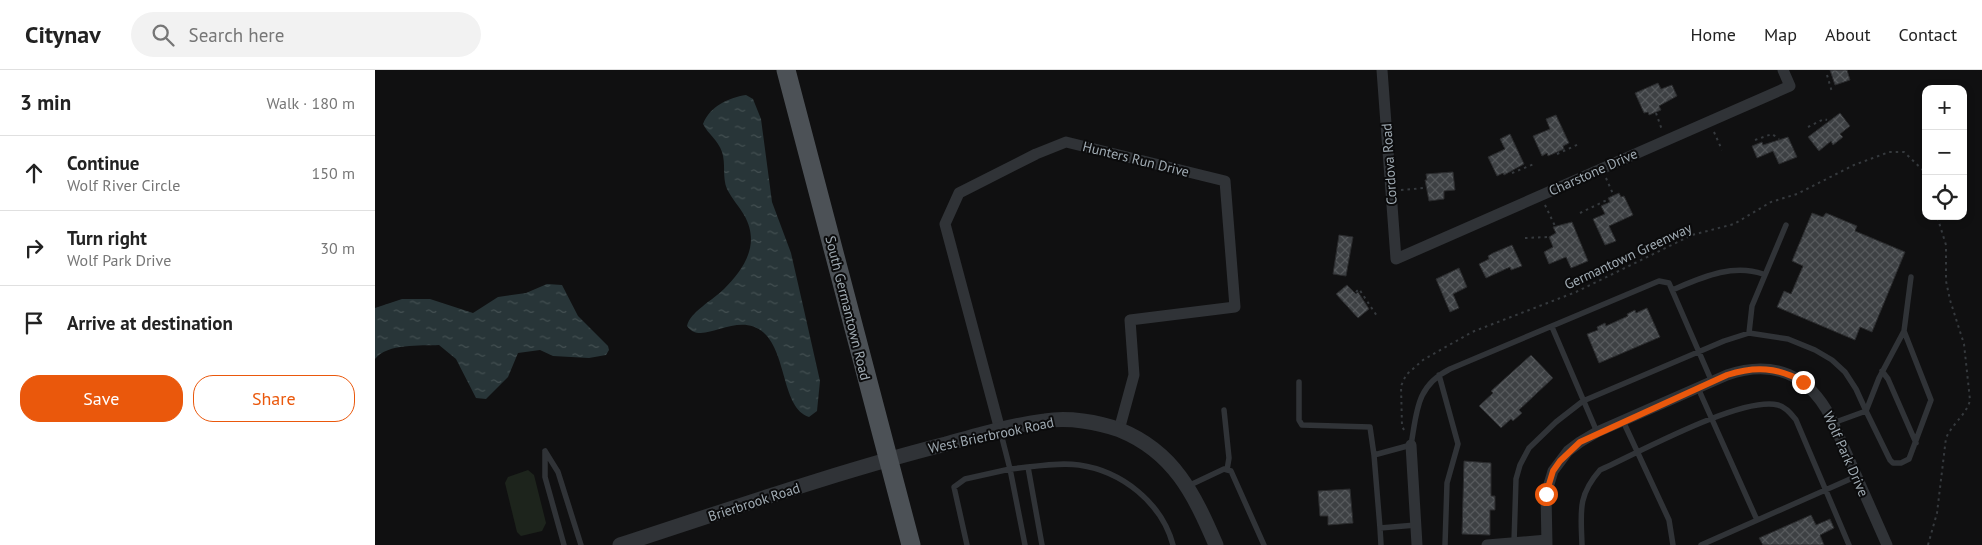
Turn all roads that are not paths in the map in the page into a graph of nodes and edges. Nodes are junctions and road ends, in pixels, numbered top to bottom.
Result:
1 (787, 70) edge
2 (1382, 70) edge
3 (1783, 70) edge
4 (1786, 225) dead end
5 (1396, 259) joint
6 (1763, 274) junction
7 (1911, 277) dead end
8 (1672, 290) junction
9 (1552, 326) junction
10 (1903, 332) junction
11 (1749, 333) junction
12 (1699, 350) junction
13 (1882, 371) junction
14 (1439, 375) junction
15 (1299, 382) dead end
16 (1712, 382) junction
17 (1698, 388) junction
18 (1583, 401) junction
19 (1224, 410) dead end
20 (1866, 411) junction
21 (1712, 419) junction
22 (1623, 421) junction
23 (1833, 423) junction
24 (999, 430) junction
25 (1119, 430) junction
26 (1597, 432) junction
27 (1916, 443) junction
28 (1411, 445) junction
29 (1638, 453) junction
30 (1374, 456) junction
31 (887, 459) junction
32 (1028, 468) junction
33 (1009, 469) junction
34 (1227, 470) junction
35 (1857, 476) junction
36 (1188, 486) junction
37 (1825, 490) junction
38 (1757, 520) junction
39 (1415, 525) junction
40 (1380, 528) junction
41 (1514, 543) junction
42 (1547, 543) edge
43 (564, 545) edge
44 (581, 545) edge
45 (620, 545) edge
46 (911, 545) edge
47 (967, 545) edge
48 (1025, 545) edge
49 (1042, 545) edge
50 (1173, 545) edge
51 (1216, 545) edge
52 (1264, 545) edge
53 (1381, 545) edge
54 (1417, 545) edge
55 (1445, 545) edge
56 (1487, 545) edge
57 (1582, 545) edge
58 (1673, 545) edge
59 (1701, 545) edge
60 (1849, 545) edge
61 (1887, 545) edge

1 - 31 main road, South Germantown Road
2 - 5 street, Cordova Road
3 - 5 street, Charstone Drive
4 - 6 lane
6 - 8 lane
6 - 11 lane
7 - 10 lane
8 - 9 lane
8 - 12 lane
9 - 14 lane
9 - 18 lane
10 - 13 lane
10 - 27 lane
11 - 12 lane
11 - 20 lane
12 - 16 lane
12 - 18 lane
13 - 20 lane
13 - 27 lane
14 - 28 lane
14 - 55 lane
15 - 30 lane
16 - 17 street, Wolf Park Drive
16 - 23 street, Wolf Park Drive
17 - 21 lane
17 - 22 street, Wolf Park Drive
18 - 26 lane
18 - 41 lane
19 - 34 lane
20 - 23 lane
20 - 27 lane
21 - 29 lane
21 - 37 lane
21 - 38 lane
22 - 26 street, Wolf Park Drive
22 - 29 lane
23 - 35 street, Wolf Park Drive
24 - 25 street, West Brierbrook Road
24 - 25 street, Hunters Run Drive
24 - 31 street, West Brierbrook Road
24 - 33 lane
25 - 36 street, West Brierbrook Road
26 - 42 street, Wolf Park Drive
28 - 30 lane
28 - 39 street
29 - 57 lane
29 - 58 lane
30 - 40 lane
31 - 45 street, Brierbrook Road
31 - 46 main road, South Germantown Road
32 - 33 lane
32 - 49 lane
32 - 50 lane
33 - 47 lane
33 - 48 lane
34 - 36 lane
34 - 52 lane
35 - 37 lane
35 - 61 street, Wolf Park Drive
36 - 51 street, West Brierbrook Road
37 - 38 lane
37 - 60 lane
38 - 59 lane
39 - 40 lane
39 - 54 street
40 - 53 lane
41 - 42 street
41 - 56 street
43 - 44 lane

